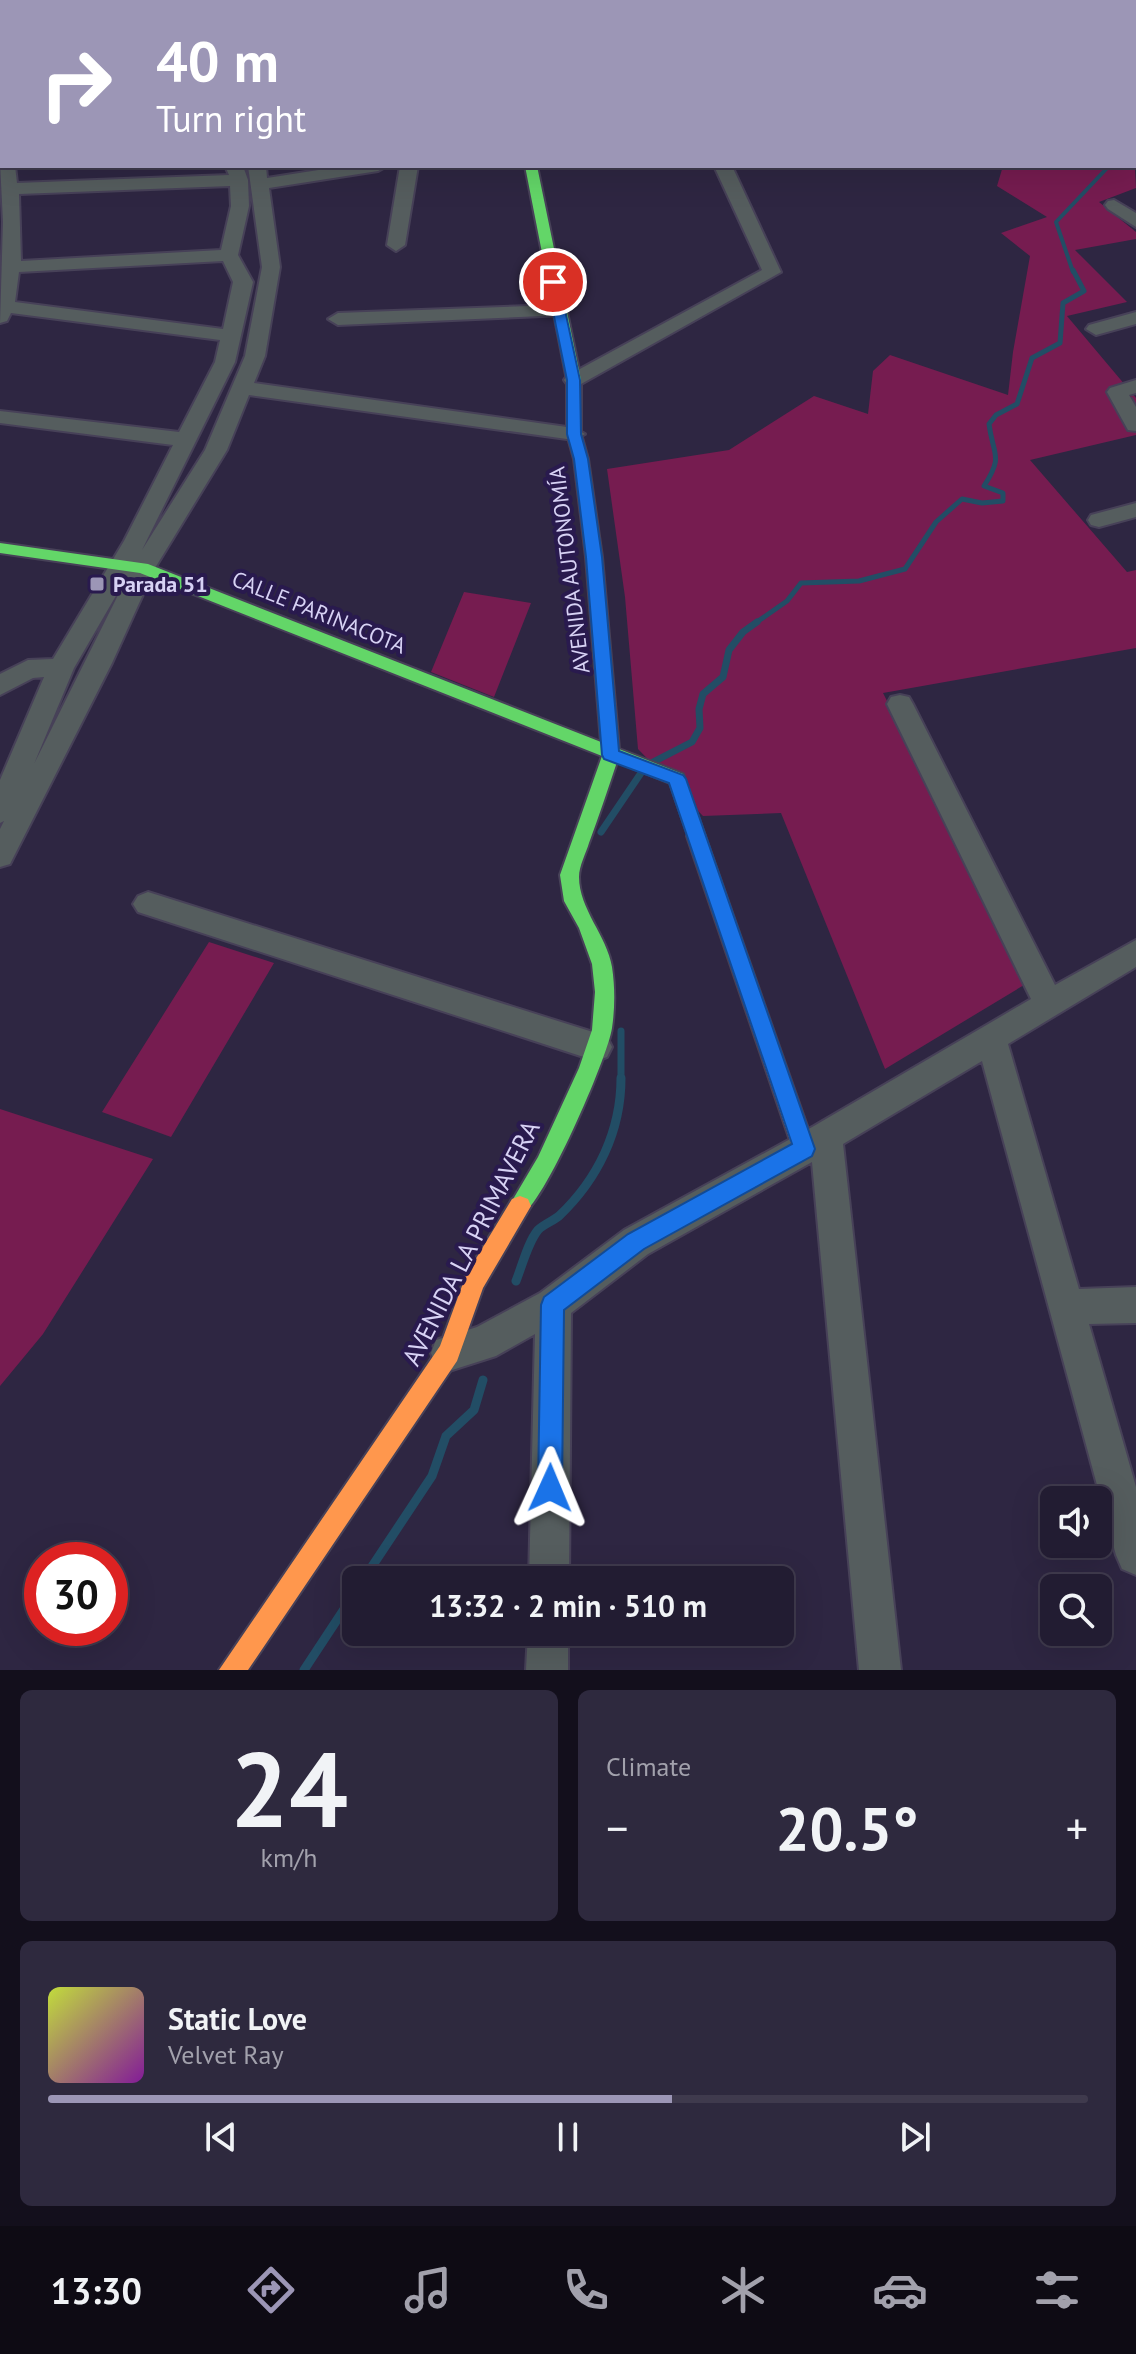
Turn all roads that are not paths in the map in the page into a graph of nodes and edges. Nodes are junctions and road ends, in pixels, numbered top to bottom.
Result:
1 (6, 168) edge
2 (345, 168) edge
3 (409, 168) edge
4 (531, 168) edge
5 (724, 168) edge
6 (247, 174) edge
7 (5, 188) edge
8 (1114, 205) dead end
9 (1136, 222) edge
10 (396, 245) dead end
11 (229, 255) junction
12 (10, 267) junction
13 (558, 311) junction
14 (2, 312) edge
15 (1136, 318) edge
16 (338, 319) dead end
17 (1096, 329) dead end
18 (232, 336) junction
19 (574, 380) junction
20 (1136, 386) edge
21 (242, 388) junction
22 (0, 417) edge
23 (1136, 425) edge
24 (574, 434) junction
25 (188, 440) junction
26 (1136, 510) edge
27 (1099, 520) dead end
28 (0, 548) edge
29 (132, 566) junction
30 (61, 668) junction
31 (0, 686) edge
32 (900, 704) dead end
33 (611, 755) junction
34 (0, 812) edge
35 (0, 856) edge
36 (148, 904) dead end
37 (1136, 952) edge
38 (1049, 1004) junction
39 (991, 1038) junction
40 (596, 1047) junction
41 (815, 1143) junction
42 (553, 1305) junction
43 (1136, 1305) edge
44 (1066, 1307) junction
45 (449, 1353) junction
46 (1136, 1555) edge
47 (549, 1566) edge
48 (548, 1646) edge
49 (232, 1670) edge
50 (547, 1670) edge
51 (880, 1670) edge

1 - 7 street
2 - 6 street
3 - 10 street
4 - 13 street, AVENIDA AUTONOMÍA
5 - 19 street
6 - 7 street
6 - 11 street
6 - 21 street
7 - 12 street
8 - 9 street
11 - 12 street
11 - 18 street
12 - 14 street
13 - 16 street
13 - 19 street, AVENIDA AUTONOMÍA
14 - 18 street
15 - 17 street
18 - 25 street
19 - 24 street, AVENIDA AUTONOMÍA
20 - 23 street
21 - 24 street
21 - 29 street
22 - 25 street
24 - 33 street, AVENIDA AUTONOMÍA
25 - 29 street
26 - 27 street
28 - 29 street, CALLE PARINACOTA
29 - 30 street
29 - 33 street, CALLE PARINACOTA
29 - 35 street
30 - 31 street
30 - 34 street
32 - 38 street
33 - 40 street, AVENIDA LA PRIMAVERA
33 - 41 street, CALLE PARINACOTA
36 - 40 street
37 - 38 street
38 - 39 street
39 - 41 street
39 - 44 street
40 - 45 street, AVENIDA LA PRIMAVERA
41 - 42 street
41 - 51 street
42 - 45 street
42 - 47 street
43 - 44 street
44 - 46 street
45 - 49 street, AVENIDA LA PRIMAVERA
48 - 50 street

